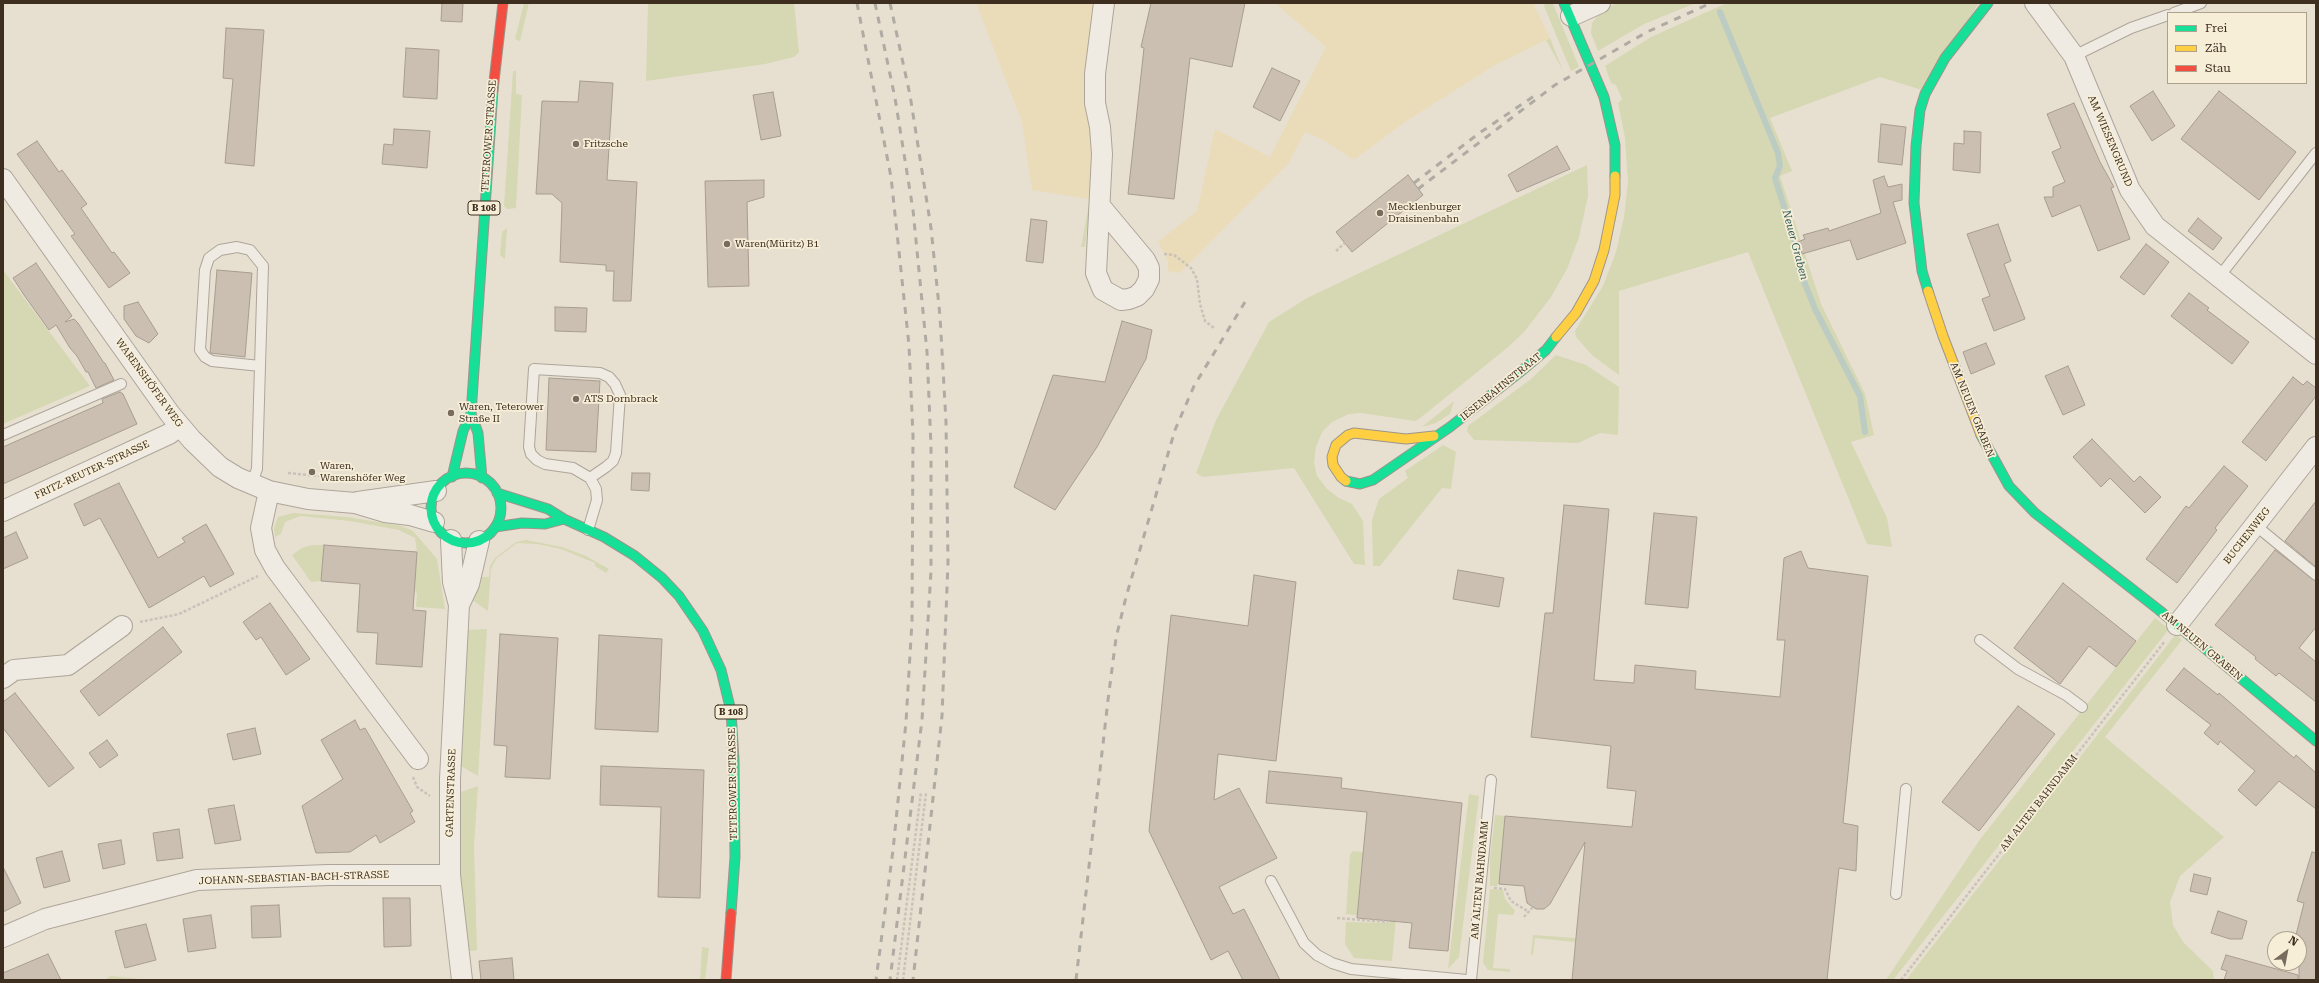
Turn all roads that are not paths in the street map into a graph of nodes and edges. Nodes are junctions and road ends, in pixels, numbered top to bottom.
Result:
1 (502, 3) edge
2 (1104, 3) edge
3 (1600, 3) edge
4 (1988, 3) edge
5 (2035, 3) edge
6 (2202, 3) edge
7 (1568, 9) edge
8 (2177, 12) edge
9 (2167, 15) edge
10 (2074, 56) junction
11 (2316, 154) edge
12 (7, 191) edge
13 (1100, 206) dead end
14 (2219, 277) junction
15 (2316, 354) edge
16 (260, 366) junction
17 (121, 384) dead end
18 (471, 414) junction
19 (180, 426) junction
20 (3, 435) edge
21 (1434, 436) junction
22 (2316, 447) edge
23 (254, 477) junction
24 (452, 477) junction
25 (482, 478) junction
26 (590, 478) junction
27 (436, 491) junction
28 (270, 492) junction
29 (497, 493) junction
30 (355, 502) junction
31 (3, 511) edge
32 (564, 520) junction
33 (434, 522) junction
34 (2255, 525) junction
35 (495, 527) junction
36 (588, 530) junction
37 (451, 540) junction
38 (479, 541) junction
39 (2316, 575) edge
40 (459, 605) junction
41 (2177, 625) junction
42 (122, 626) road end
43 (1980, 640) dead end
44 (3, 678) edge
45 (2082, 707) dead end
46 (2316, 741) edge
47 (418, 759) road end
48 (1491, 780) dead end
49 (1906, 789) dead end
50 (450, 875) junction
51 (1271, 881) dead end
52 (1896, 894) dead end
53 (3, 937) edge
54 (462, 980) edge
55 (726, 980) edge
56 (1467, 980) edge
57 (1471, 980) edge

1 - 18 street, TETEROWER STRASSE / B 108
2 - 13 street
3 - 7 street, IESENBAHNSTRAAT
4 - 41 street, AM NEUEN GRABEN
5 - 10 street, AM WIESENGRUND
6 - 8 lane
7 - 21 street, IESENBAHNSTRAAT
9 - 10 lane
10 - 14 street, AM WIESENGRUND
11 - 14 lane
12 - 19 street, WARENSHÖFER WEG
14 - 15 street, AM WIESENGRUND
16 - 16 lane
16 - 23 lane
17 - 20 lane
18 - 24 street, TETEROWER STRASSE / B 108
18 - 25 street, TETEROWER STRASSE / B 108
19 - 23 street, WARENSHÖFER WEG
19 - 31 street, FRITZ-REUTER-STRASSE
21 - 21 street, IESENBAHNSTRAAT
22 - 34 street, BUCHENWEG
23 - 28 street, WARENSHÖFER WEG
24 - 25 street
24 - 27 street
25 - 29 street, TETEROWER STRASSE / B 108
26 - 26 lane
26 - 36 lane
27 - 30 street, WARENSHÖFER WEG
27 - 33 street
28 - 30 street, WARENSHÖFER WEG
28 - 47 street
29 - 32 street, TETEROWER STRASSE / B 108
29 - 35 street
30 - 33 street, WARENSHÖFER WEG
32 - 35 street
32 - 36 street, TETEROWER STRASSE / B 108
33 - 37 street
34 - 39 lane
34 - 41 street, BUCHENWEG
35 - 38 street
36 - 55 street, TETEROWER STRASSE / B 108
37 - 38 street
37 - 40 street, GARTENSTRASSE
38 - 40 street, GARTENSTRASSE
40 - 50 street, GARTENSTRASSE
41 - 46 street, AM NEUEN GRABEN
42 - 44 street
43 - 45 lane
48 - 57 lane, AM ALTEN BAHNDAMM
49 - 52 lane
50 - 53 street, JOHANN-SEBASTIAN-BACH-STRASSE
50 - 54 street, GARTENSTRASSE
51 - 56 lane

